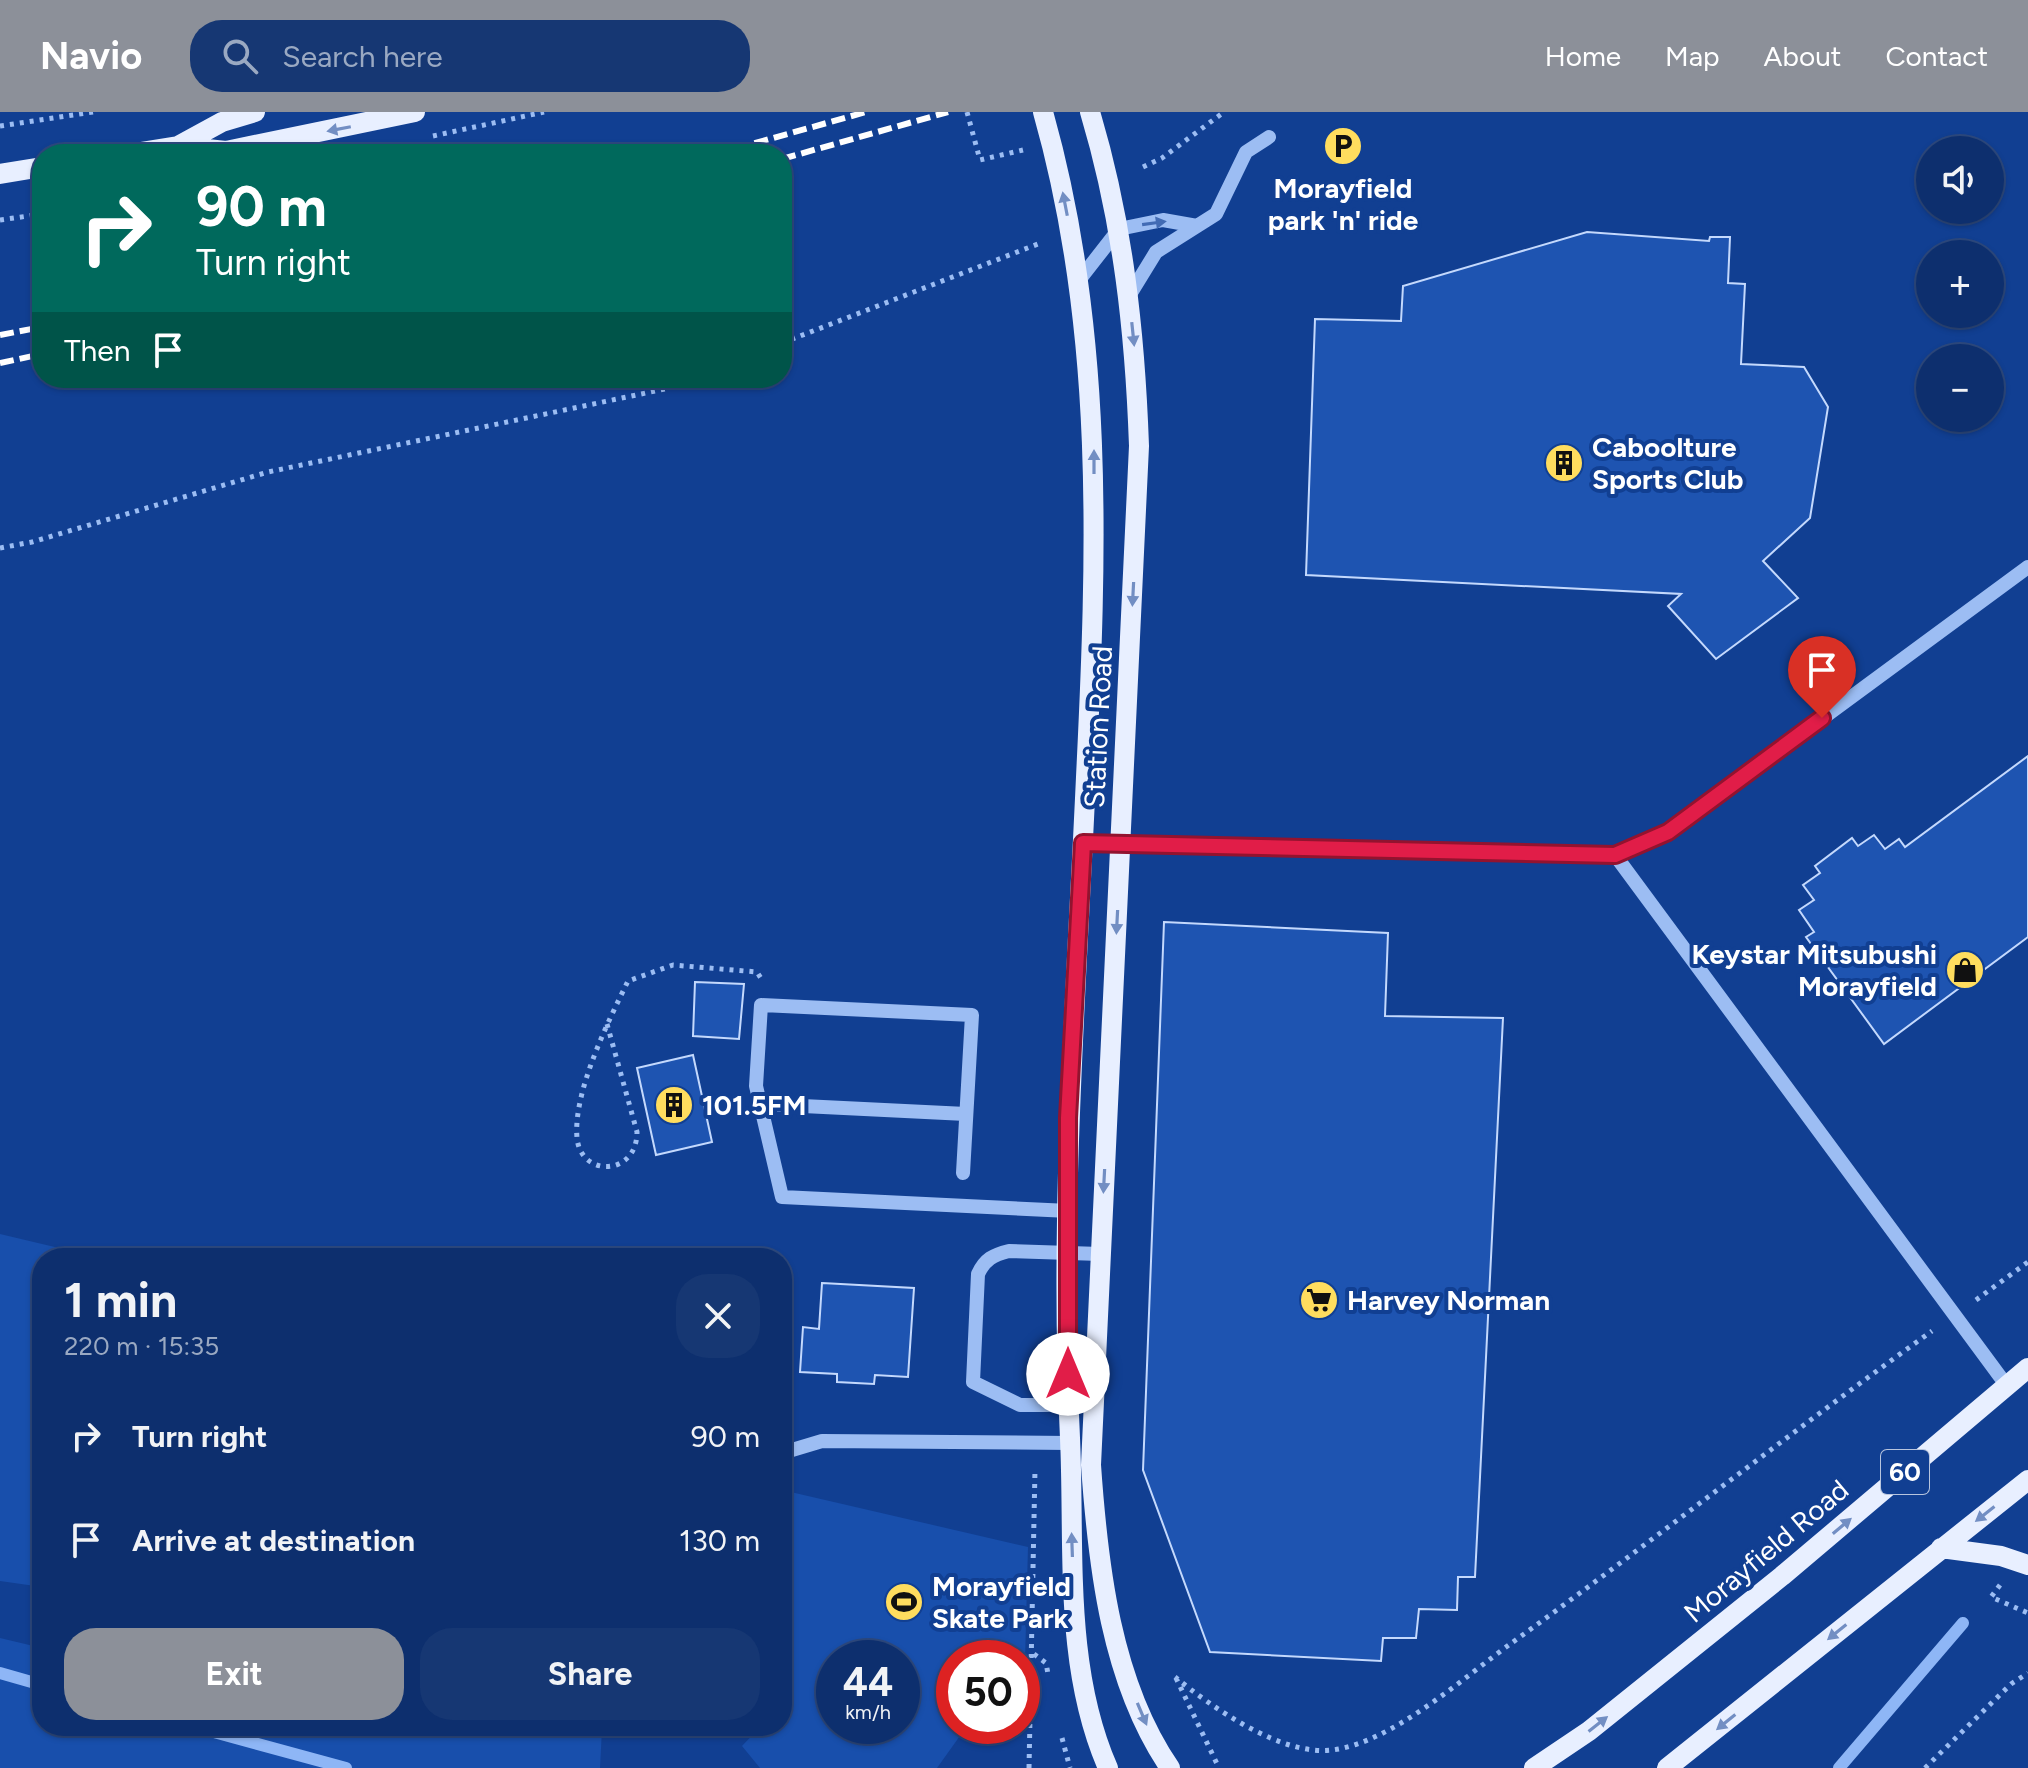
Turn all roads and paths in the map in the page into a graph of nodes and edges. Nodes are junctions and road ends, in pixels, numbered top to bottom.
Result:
1 (93, 112) edge
2 (255, 112) edge
3 (415, 112) edge
4 (544, 112) edge
5 (967, 112) edge
6 (1043, 112) edge
7 (1090, 112) edge
8 (1224, 112) edge
9 (0, 126) edge
10 (1269, 137) dead end
11 (420, 138) dead end
12 (182, 144) edge
13 (260, 144) edge
14 (980, 160) dead end
15 (1143, 167) dead end
16 (32, 169) edge
17 (0, 174) edge
18 (32, 215) edge
19 (0, 220) edge
20 (1197, 226) junction
21 (1119, 229) junction
22 (1043, 241) dead end
23 (1080, 279) junction
24 (1129, 296) junction
25 (792, 339) edge
26 (667, 388) edge
27 (0, 548) edge
28 (2028, 567) edge
29 (1083, 843) junction
30 (1121, 844) junction
31 (1615, 855) junction
32 (761, 1005) junction
33 (607, 1024) junction
34 (761, 1104) junction
35 (966, 1114) junction
36 (963, 1173) dead end
37 (1069, 1211) junction
38 (1068, 1253) junction
39 (1100, 1254) junction
40 (2028, 1262) edge
41 (1955, 1315) junction
42 (2028, 1368) edge
43 (2007, 1386) junction
44 (1068, 1405) junction
45 (1093, 1405) junction
46 (1070, 1443) junction
47 (792, 1450) edge
48 (2028, 1480) edge
49 (1941, 1548) junction
50 (2028, 1565) edge
51 (2028, 1673) edge
52 (1030, 1744) edge
53 (1029, 1768) edge
54 (1108, 1768) edge
55 (1170, 1768) edge
56 (1219, 1768) edge
57 (1534, 1768) edge
58 (1667, 1768) edge
59 (1925, 1768) edge

1 - 9 path
2 - 12 main road
3 -> 13 main road
4 - 11 path
5 - 14 path
23 -> 6 main road, Station Road
7 - 21 main road, Station Road
8 - 15 path
10 - 20 lane
16 - 17 main road
18 - 19 path
21 -> 20 lane
20 - 24 lane
21 - 23 lane
21 - 24 main road, Station Road
22 - 25 path
29 -> 23 main road, Station Road
24 -> 30 main road, Station Road
26 - 27 path
28 - 31 lane
29 - 30 lane
29 - 37 main road, Station Road
30 - 31 lane
30 -> 39 main road, Station Road
31 - 41 lane
32 - 33 path
32 - 34 lane
32 - 35 lane
33 - 33 path
34 - 35 lane
34 - 37 lane
35 - 36 lane
37 - 38 main road, Station Road
38 - 39 lane
38 - 44 main road, Station Road
38 - 44 lane
39 - 45 main road, Station Road
40 - 41 path
41 - 43 lane
41 - 56 path
42 - 43 main road, Morayfield Road / 60
57 -> 43 main road, Morayfield Road / 60
44 - 45 lane
44 - 46 main road, Station Road
45 -> 55 main road, Station Road
46 - 47 lane
54 -> 46 main road, Station Road
48 -> 49 main road
49 - 50 main road
49 -> 58 main road
51 - 59 path
52 - 53 path

